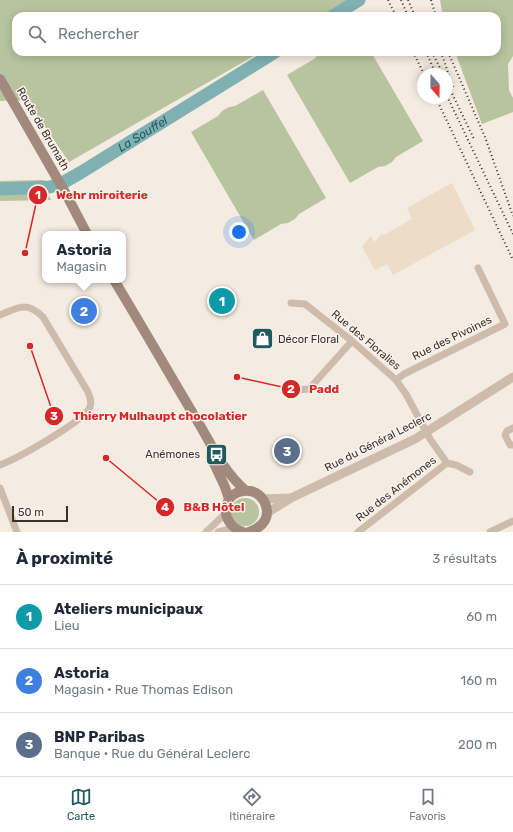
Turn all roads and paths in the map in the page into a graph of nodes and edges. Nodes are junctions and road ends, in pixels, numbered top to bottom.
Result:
1 (0, 78) edge
2 (78, 218) junction
3 (85, 231) edge
4 (92, 231) edge
5 (478, 268) dead end
6 (117, 283) edge
7 (292, 303) dead end
8 (0, 315) edge
9 (352, 341) junction
10 (168, 371) junction
11 (513, 377) edge
12 (396, 380) junction
13 (284, 392) dead end
14 (513, 428) edge
15 (426, 431) junction
16 (513, 445) edge
17 (447, 463) junction
18 (0, 465) edge
19 (470, 472) dead end
20 (0, 488) edge
21 (245, 490) junction
22 (291, 498) junction
23 (229, 499) junction
24 (263, 499) junction
25 (226, 513) junction
26 (513, 521) edge
27 (266, 523) edge
28 (238, 530) edge
29 (17, 532) edge
30 (206, 532) edge
31 (218, 532) edge
32 (249, 532) edge
33 (358, 532) edge
34 (490, 532) edge

1 - 2 main road, Route de Brumath
2 - 3 main road, Route de Brumath
2 - 4 main road
5 - 12 street, Rue des Pivoines
6 - 10 main road
7 - 9 street, Rue des Floralies
8 - 18 street
9 - 12 street, Rue des Floralies
9 - 13 street
10 - 21 main road
10 - 23 main road
11 - 15 street, Rue du Général Leclerc
12 - 15 street, Rue des Floralies
14 - 16 street
15 - 17 street, Rue des Anémones
15 - 22 street, Rue du Général Leclerc
17 - 19 street, Rue des Anémones
17 - 33 street, Rue des Anémones
20 - 29 street
21 - 23 main road
21 - 24 main road
22 - 24 street, Rue du Général Leclerc
22 - 27 street, Rue du Général Leclerc
23 - 25 main road
24 - 27 main road
25 - 28 main road
25 - 30 street
26 - 34 street
27 - 32 main road
28 - 31 street

